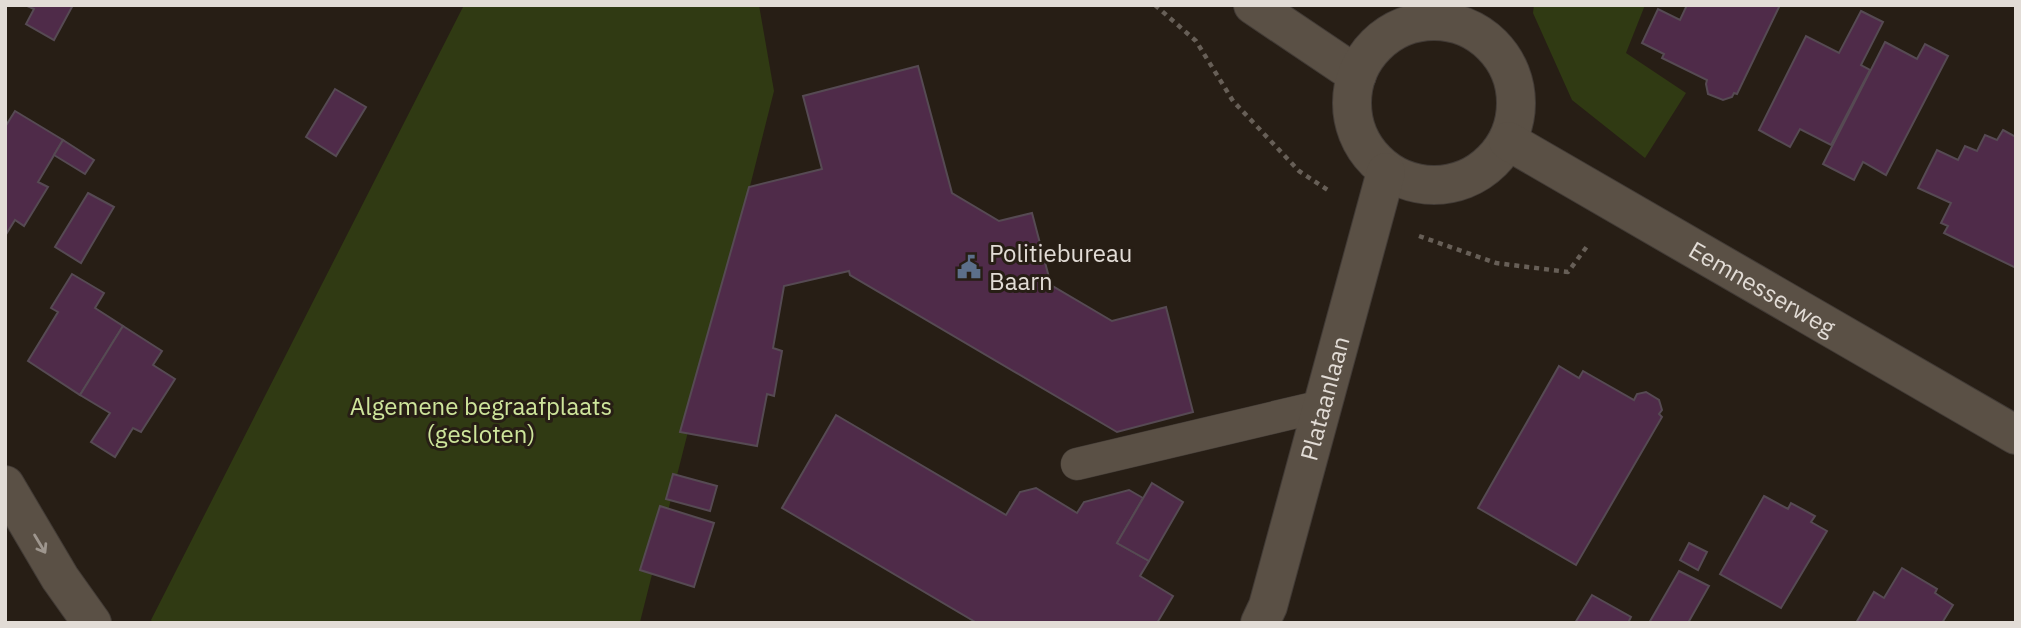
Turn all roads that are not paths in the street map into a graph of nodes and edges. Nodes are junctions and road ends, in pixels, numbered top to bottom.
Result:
1 (1253, 5) edge
2 (1462, 14) edge
3 (1357, 75) junction
4 (1508, 141) junction
5 (1386, 172) junction
6 (1322, 406) junction
7 (2016, 435) edge
8 (1077, 464) dead end
9 (5, 485) edge
10 (92, 623) edge
11 (1260, 623) edge

1 - 3 street
2 - 3 street
2 - 4 street
3 - 5 street
4 - 5 street
4 - 7 street, Eemnesserweg
5 - 6 street, Plataanlaan
6 - 8 lane
6 - 11 street, Plataanlaan
9 -> 10 street

